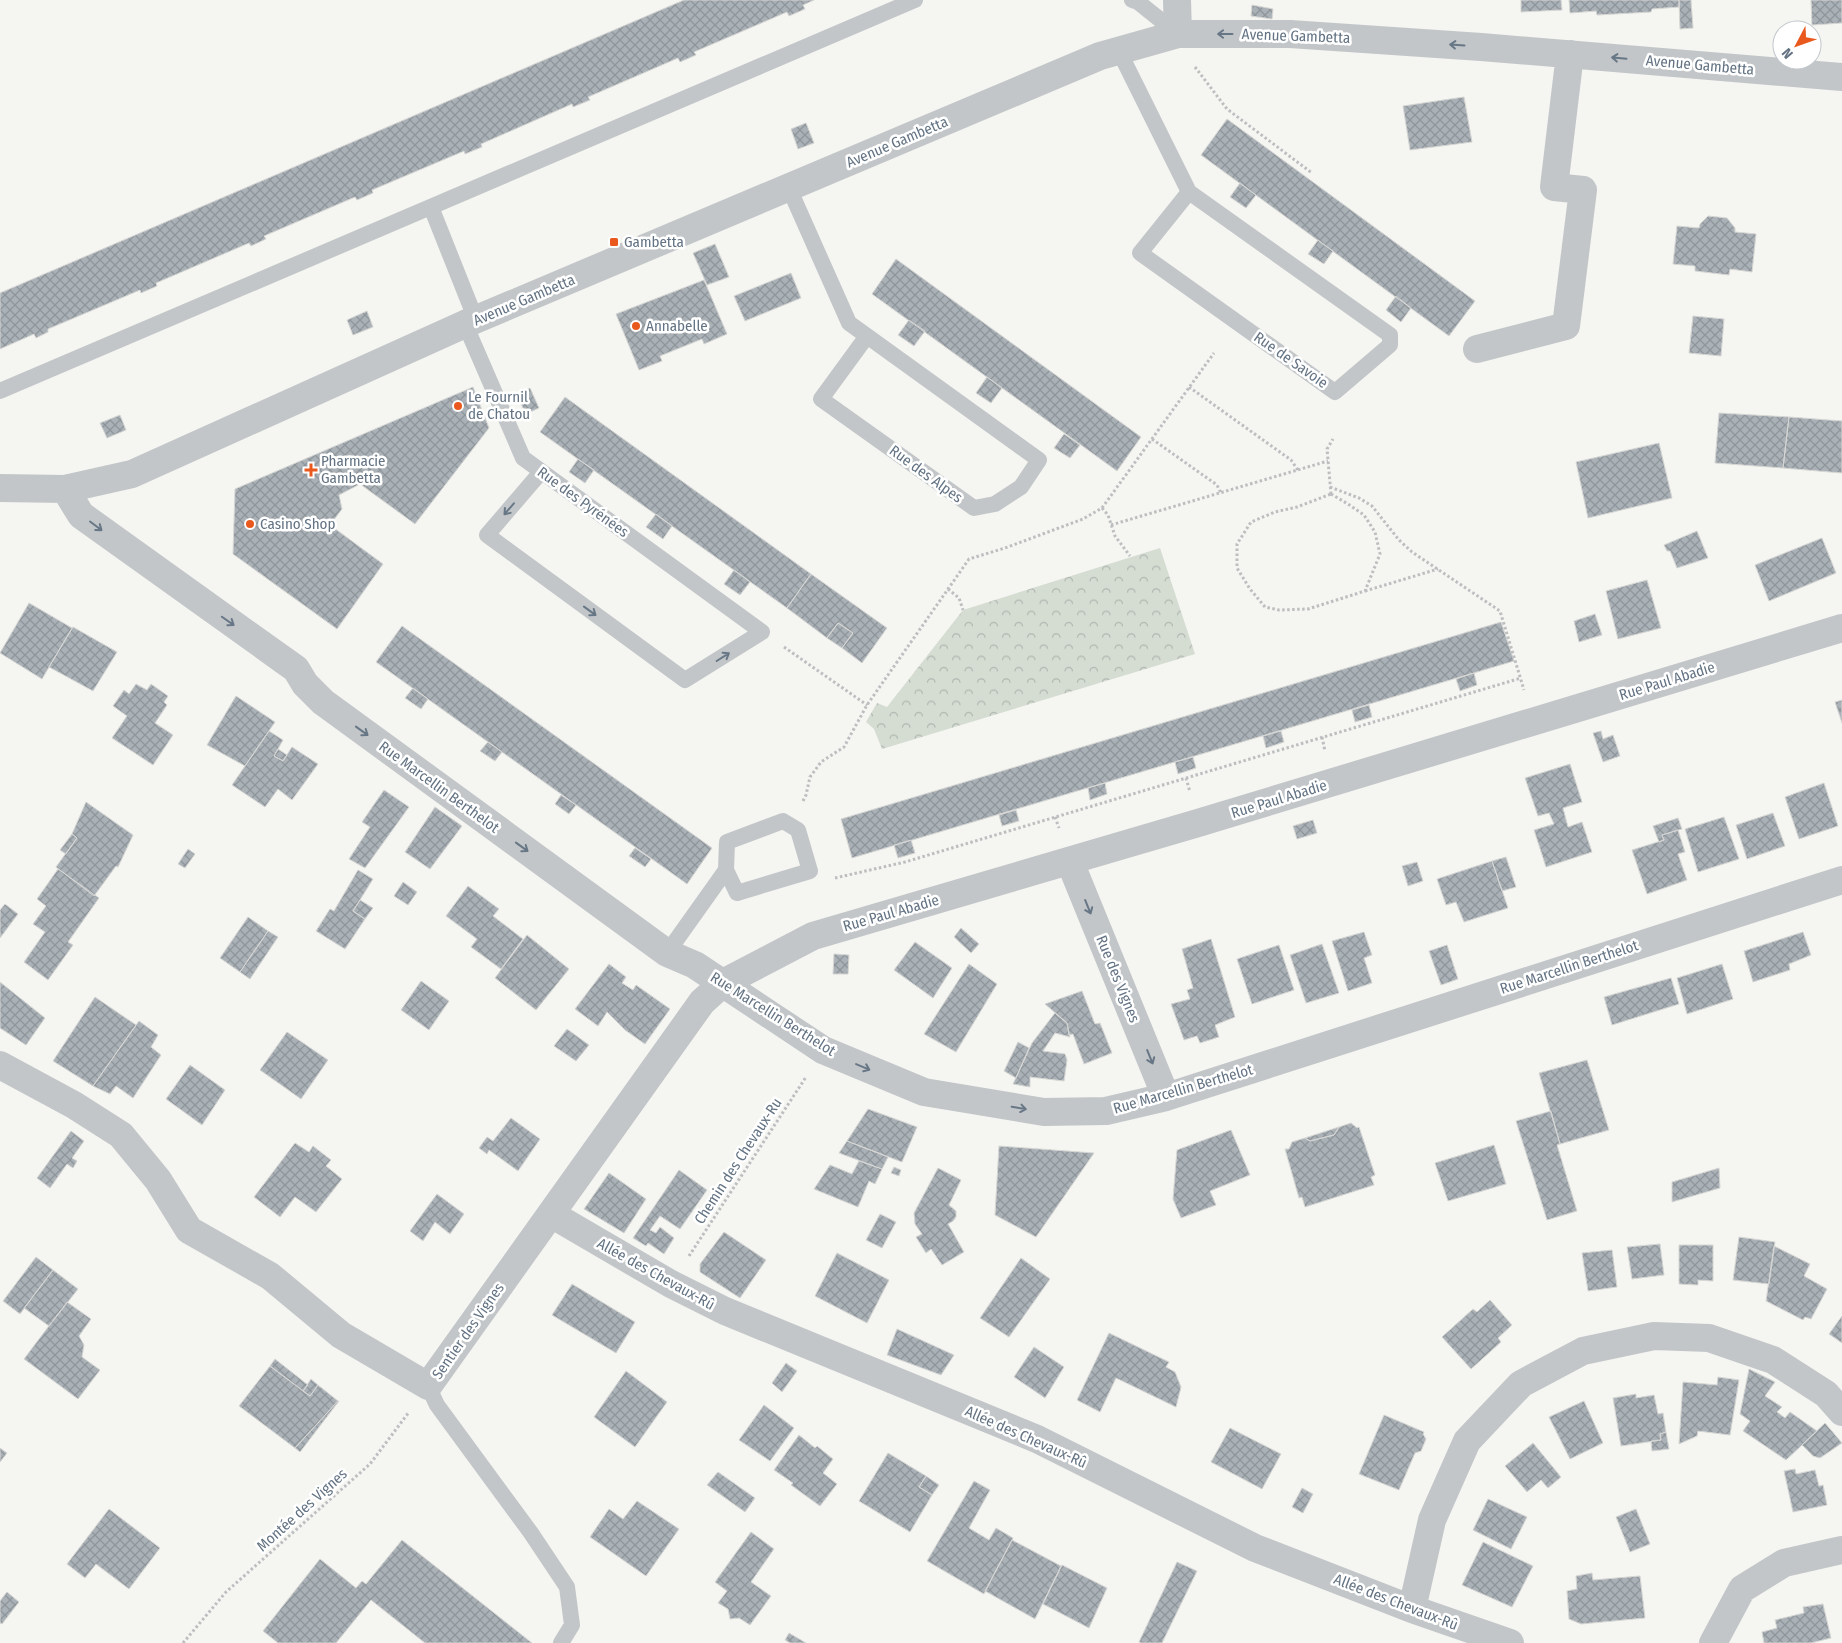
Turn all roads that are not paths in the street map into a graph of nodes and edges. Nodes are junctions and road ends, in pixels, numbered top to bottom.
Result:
1 (915, 0) edge
2 (1132, 0) edge
3 (1177, 0) edge
4 (1178, 34) junction
5 (1119, 51) junction
6 (1570, 54) junction
7 (1842, 77) edge
8 (789, 188) junction
9 (1189, 192) junction
10 (431, 207) junction
11 (470, 322) junction
12 (867, 336) junction
13 (1477, 349) dead end
14 (0, 391) edge
15 (541, 472) junction
16 (0, 488) edge
17 (65, 489) junction
18 (1842, 628) edge
19 (1070, 862) junction
20 (726, 870) junction
21 (1842, 880) edge
22 (667, 953) junction
23 (723, 983) junction
24 (0, 1065) edge
25 (1166, 1097) junction
26 (551, 1214) junction
27 (428, 1386) junction
28 (1842, 1412) edge
29 (1842, 1550) edge
30 (1412, 1609) junction
31 (561, 1643) edge
32 (1510, 1643) edge
33 (1713, 1643) edge

1 - 10 lane
2 - 4 lane
3 - 4 street
4 - 5 street, Avenue Gambetta
6 -> 4 street, Avenue Gambetta
5 - 8 street, Avenue Gambetta
5 - 9 lane, Rue de Savoie
7 -> 6 street, Avenue Gambetta
6 - 13 street
8 - 11 street, Avenue Gambetta
8 - 12 lane, Rue des Alpes
9 - 9 lane, Rue de Savoie
10 - 11 lane, Rue des Pyrénées
10 - 14 lane
11 - 15 lane, Rue des Pyrénées
11 - 17 street, Avenue Gambetta
12 - 12 lane, Rue des Alpes
15 -> 15 lane, Rue des Pyrénées
16 - 17 street, Avenue Gambetta
17 -> 22 street, Rue Marcellin Berthelot
18 - 19 street, Rue Paul Abadie
19 - 23 street, Rue Paul Abadie
19 -> 25 street, Rue des Vignes
20 - 20 lane
20 - 22 lane
21 - 25 street, Rue Marcellin Berthelot
22 - 23 street, Rue Marcellin Berthelot
23 -> 25 street, Rue Marcellin Berthelot
23 - 26 street, Sentier des Vignes
24 - 27 street, Sentier des Vignes
26 - 27 street, Sentier des Vignes
26 - 30 street, Allée des Chevaux-Rû
27 - 31 lane
28 - 30 street
29 - 33 street
30 - 32 street, Allée des Chevaux-Rû

